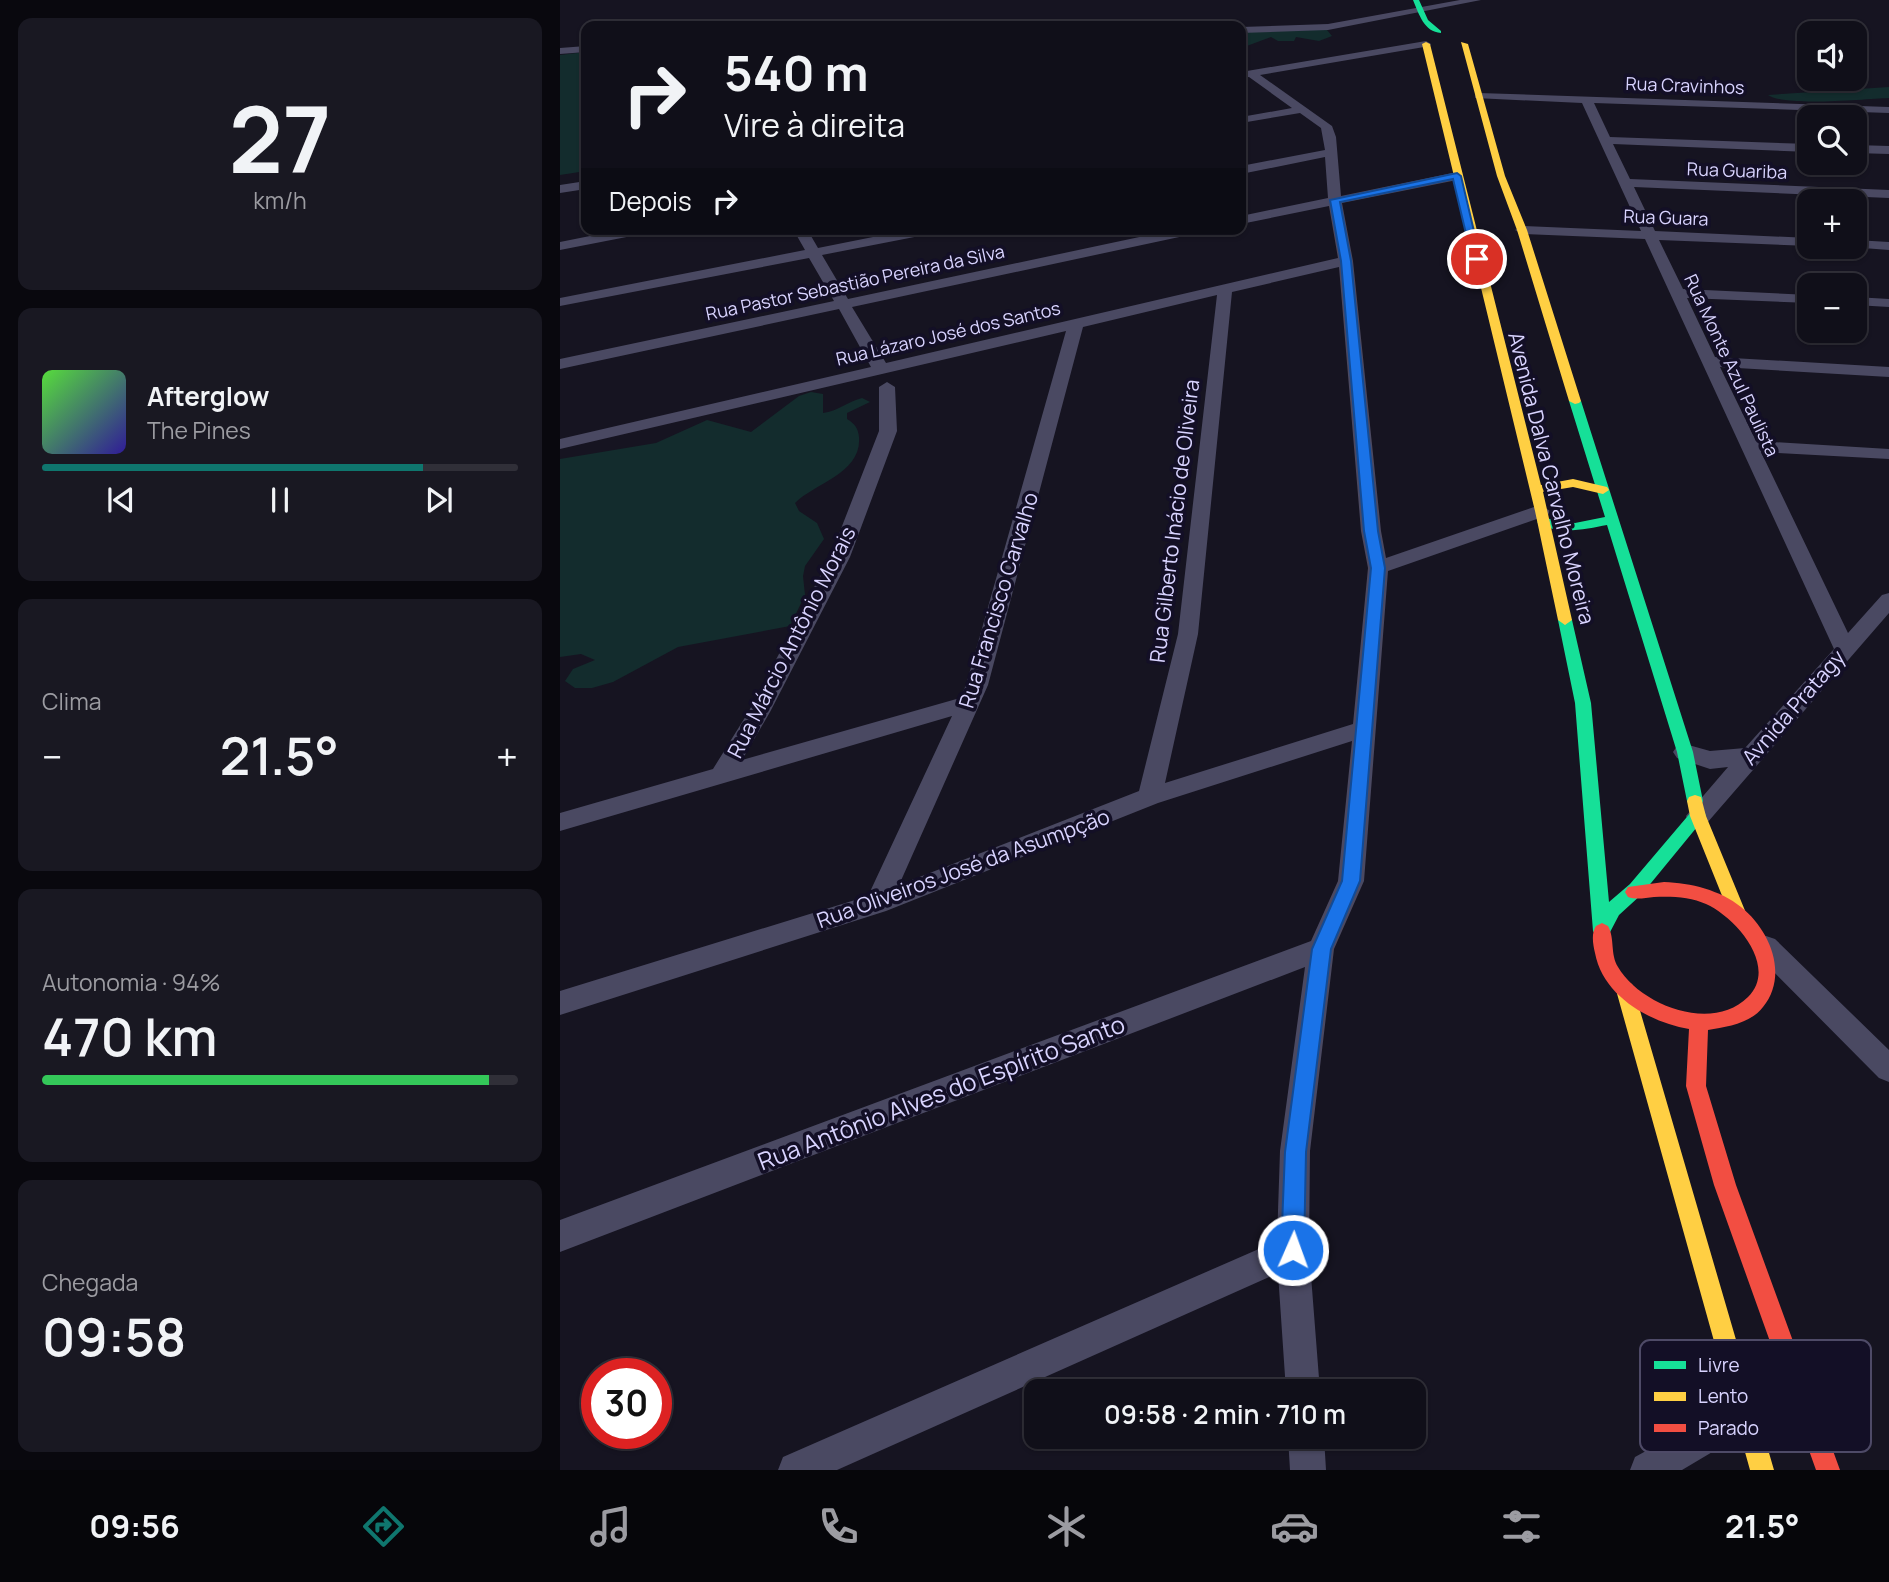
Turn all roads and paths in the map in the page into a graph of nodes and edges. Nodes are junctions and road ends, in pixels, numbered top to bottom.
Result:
1 (1476, 0) edge
2 (1417, 5) edge
3 (1246, 30) edge
4 (1449, 43) junction
5 (1426, 44) junction
6 (581, 49) edge
7 (560, 50) edge
8 (1246, 75) edge
9 (1479, 96) junction
10 (1586, 99) junction
11 (1303, 109) junction
12 (1889, 110) edge
13 (1246, 119) edge
14 (1606, 140) junction
15 (1797, 147) edge
16 (1867, 149) edge
17 (1889, 150) edge
18 (1331, 152) junction
19 (1246, 169) edge
20 (1458, 179) junction
21 (1489, 179) junction
22 (1626, 183) junction
23 (581, 186) edge
24 (560, 189) edge
25 (1889, 194) edge
26 (1335, 200) junction
27 (1246, 219) edge
28 (1522, 230) junction
29 (617, 235) edge
30 (803, 235) edge
31 (904, 235) edge
32 (1170, 235) edge
33 (1650, 236) junction
34 (1797, 242) edge
35 (1867, 245) edge
36 (560, 246) edge
37 (1889, 246) edge
38 (813, 253) junction
39 (1346, 261) junction
40 (1225, 289) junction
41 (1677, 293) junction
42 (1797, 298) edge
43 (560, 302) edge
44 (1867, 302) edge
45 (1889, 303) edge
46 (842, 304) junction
47 (1076, 324) junction
48 (1710, 362) junction
49 (560, 364) edge
50 (1889, 372) edge
51 (884, 379) junction
52 (560, 444) edge
53 (1749, 446) junction
54 (1889, 454) edge
55 (1535, 490) junction
56 (1603, 490) junction
57 (1543, 516) junction
58 (1612, 520) junction
59 (1378, 568) junction
60 (1889, 600) edge
61 (1844, 648) junction
62 (969, 703) junction
63 (1364, 729) junction
64 (1685, 751) junction
65 (1750, 756) junction
66 (721, 776) junction
67 (1150, 797) junction
68 (1698, 816) junction
69 (560, 822) edge
70 (1634, 892) junction
71 (877, 904) junction
72 (1737, 913) junction
73 (1602, 928) junction
74 (1761, 942) junction
75 (1321, 949) junction
76 (1625, 990) junction
77 (560, 1003) edge
78 (1699, 1024) junction
79 (1889, 1069) edge
80 (560, 1236) edge
81 (1293, 1250) junction
82 (1723, 1340) edge
83 (1782, 1340) edge
84 (1302, 1379) edge
85 (1307, 1449) edge
86 (1679, 1452) edge
87 (1756, 1452) edge
88 (1822, 1452) edge
89 (796, 1470) edge
90 (1308, 1470) edge
91 (1648, 1470) edge
92 (1762, 1470) edge
93 (1828, 1470) edge

1 - 2 street
2 - 3 street
2 - 4 street, Avenida Dalva Carvalho Moreira
4 - 5 street
4 - 9 street, Avenida Dalva Carvalho Moreira
5 - 8 street
5 - 20 street, Avenida Dalva Carvalho Moreira
6 - 7 street
8 - 11 street
9 - 10 street, Rua Cravinhos
9 - 21 street, Avenida Dalva Carvalho Moreira
10 - 12 street, Rua Cravinhos
10 - 14 street, Rua Monte Azul Paulista
11 - 13 street
11 - 18 street
14 - 15 street
14 - 22 street, Rua Monte Azul Paulista
16 - 17 street
18 - 19 street
18 - 26 street
20 - 21 street
20 - 26 street
20 - 55 street, Avenida Dalva Carvalho Moreira
21 - 28 street, Avenida Dalva Carvalho Moreira
22 - 25 street, Rua Guariba
22 - 33 street, Rua Monte Azul Paulista
23 - 24 street
26 - 27 street
26 - 39 street
28 - 33 street, Rua Guara
28 - 56 street, Avenida Dalva Carvalho Moreira
29 - 36 street
30 - 38 street, Rua Márcio Antônio Morais
31 - 38 street
32 - 46 street, Rua Pastor Sebastião Pereira da Silva
33 - 34 street, Rua Guara
33 - 41 street, Rua Monte Azul Paulista
35 - 37 street
38 - 43 street
38 - 46 street, Rua Márcio Antônio Morais
39 - 40 street, Rua Lázaro José dos Santos
39 - 59 street
40 - 47 street, Rua Lázaro José dos Santos
40 - 67 street, Rua Gilberto Inácio de Oliveira
41 - 42 street
41 - 48 street, Rua Monte Azul Paulista
44 - 45 street
46 - 49 street, Rua Pastor Sebastião Pereira da Silva
46 - 51 street, Rua Márcio Antônio Morais
47 - 51 street, Rua Lázaro José dos Santos
47 - 62 street, Rua Francisco Carvalho
48 - 50 street
48 - 53 street, Rua Monte Azul Paulista
51 - 52 street, Rua Lázaro José dos Santos
51 - 66 street, Rua Márcio Antônio Morais
53 - 54 street
53 - 61 street, Rua Monte Azul Paulista
55 - 56 street
55 - 57 street, Avenida Dalva Carvalho Moreira
56 - 58 street, Avenida Dalva Carvalho Moreira
57 - 58 street
57 - 59 street
57 - 73 street, Avenida Dalva Carvalho Moreira
58 - 64 street, Avenida Dalva Carvalho Moreira
59 - 63 street
60 - 61 street, Avnida Pratagy
61 - 65 street, Avnida Pratagy
62 - 66 street
62 - 71 street, Rua Francisco Carvalho
63 - 67 street, Rua Oliveiros José da Asumpção
63 - 75 street
64 - 65 street
64 - 68 street, Avenida Dalva Carvalho Moreira
65 - 68 street, Avnida Pratagy
66 - 69 street
67 - 71 street, Rua Oliveiros José da Asumpção
68 - 70 street
68 - 72 street, Avenida Dalva Carvalho Moreira
70 - 72 street
70 - 73 street
71 - 77 street, Rua Oliveiros José da Asumpção
72 - 74 street
73 - 76 street
74 - 78 street
74 - 79 street
75 - 80 street, Rua Antônio Alves do Espírito Santo
75 - 81 street
76 - 78 street
76 - 82 street
78 - 83 street
81 - 84 street
81 - 89 street
85 - 90 street
86 - 91 street
87 - 92 street
88 - 93 street

